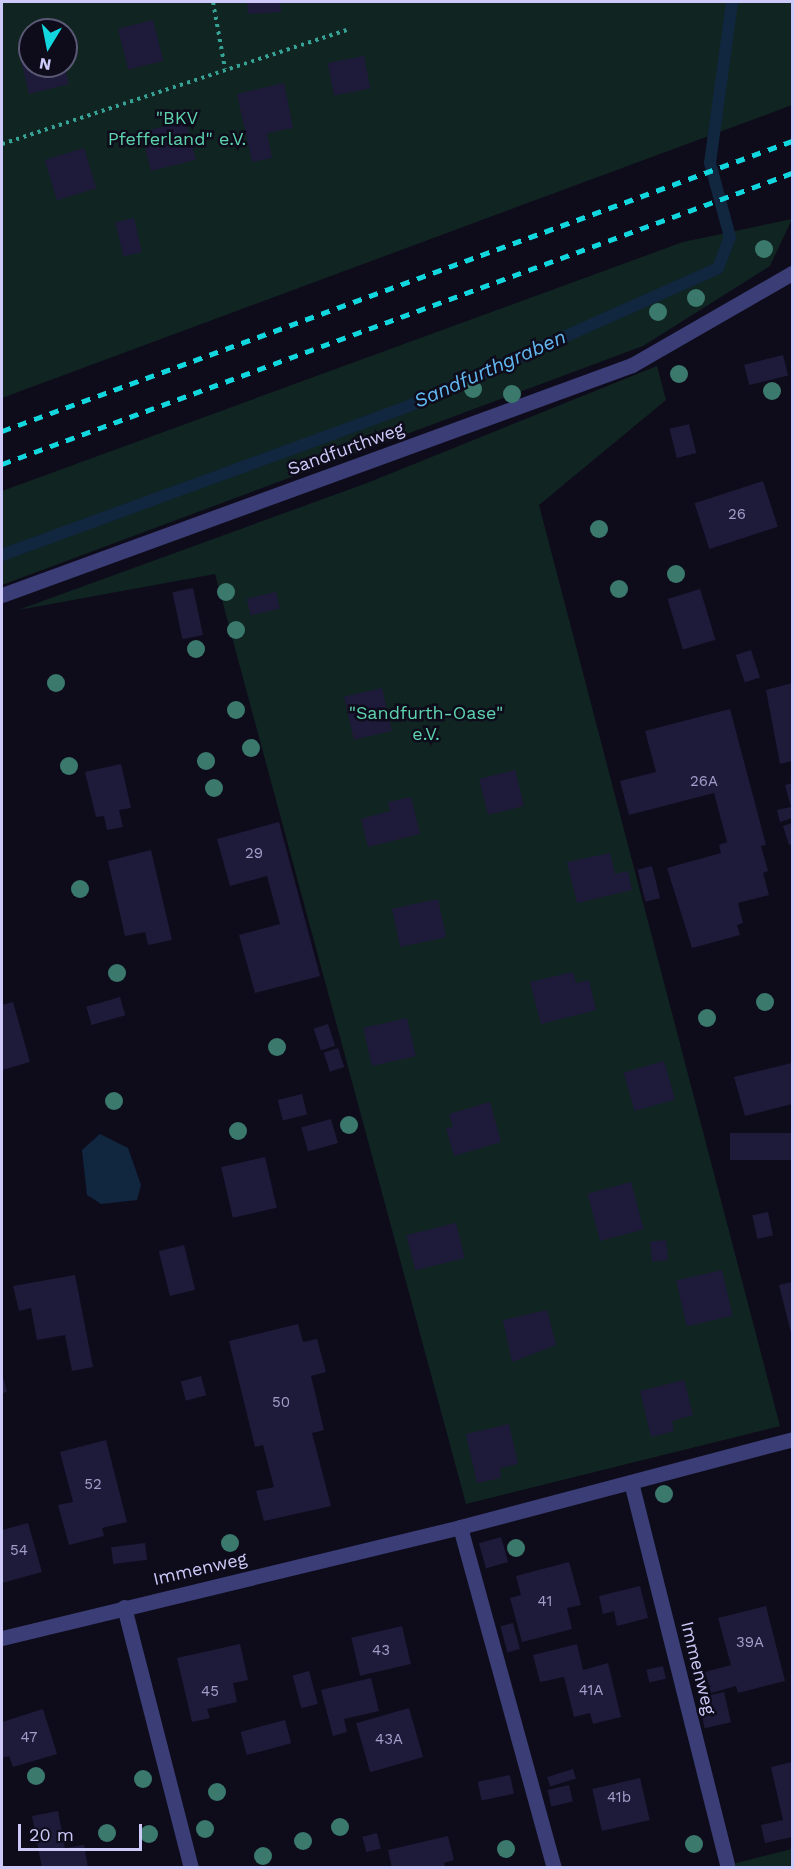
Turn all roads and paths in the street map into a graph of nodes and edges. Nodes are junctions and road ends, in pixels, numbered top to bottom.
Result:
1 (213, 2) edge
2 (350, 29) dead end
3 (225, 69) junction
4 (2, 144) edge
5 (792, 274) edge
6 (2, 595) edge
7 (792, 1439) edge
8 (631, 1482) junction
9 (460, 1527) junction
10 (124, 1607) junction
11 (2, 1638) edge
12 (727, 1864) dead end
13 (191, 1868) edge
14 (554, 1868) edge

1 - 3 path
2 - 3 path
3 - 4 path
5 - 6 street, Sandfurthweg
7 - 8 street, Immenweg
8 - 9 street, Immenweg
8 - 12 street, Immenweg
9 - 10 street, Immenweg
9 - 14 street
10 - 11 street, Immenweg
10 - 13 street

